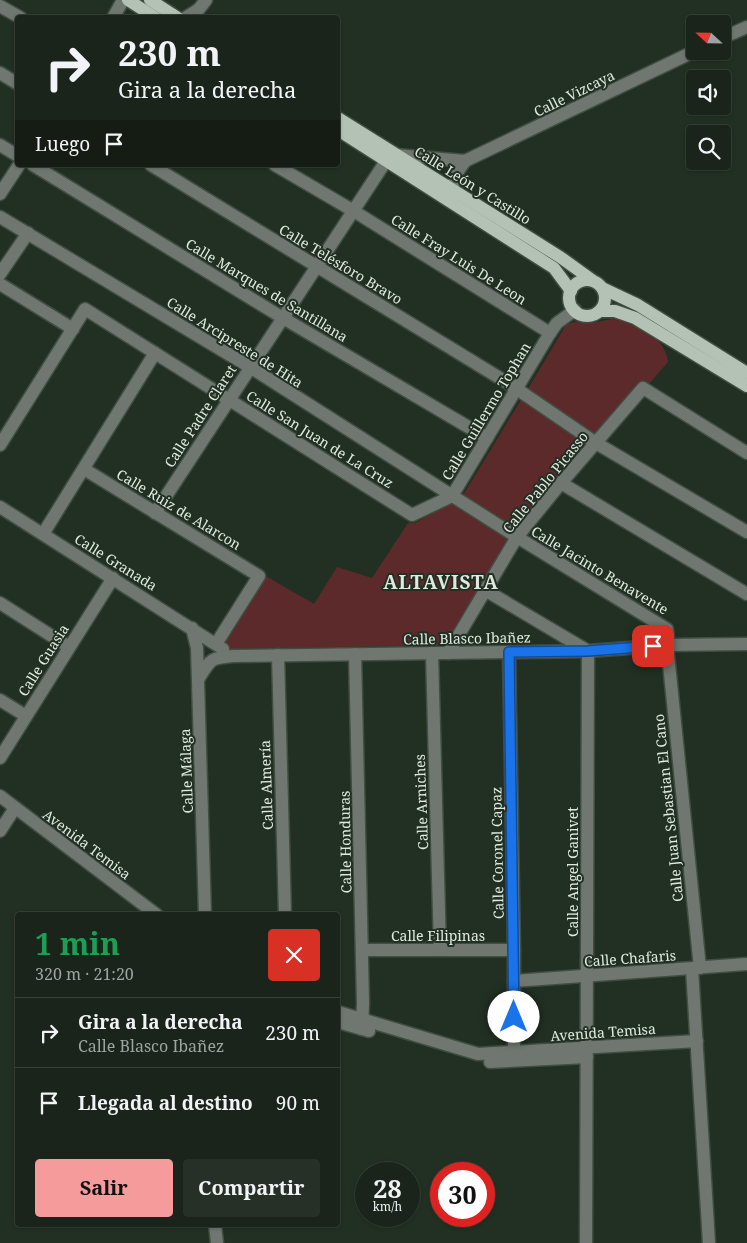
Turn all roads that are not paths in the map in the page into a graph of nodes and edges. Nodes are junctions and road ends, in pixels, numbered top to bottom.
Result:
1 (123, 0) edge
2 (128, 0) edge
3 (150, 0) edge
4 (206, 0) edge
5 (210, 0) edge
6 (0, 6) edge
7 (16, 15) edge
8 (115, 15) edge
9 (151, 15) edge
10 (173, 15) edge
11 (190, 15) edge
12 (208, 15) edge
13 (747, 26) edge
14 (731, 34) edge
15 (686, 55) edge
16 (0, 73) edge
17 (15, 82) edge
18 (340, 120) edge
19 (340, 131) edge
20 (0, 145) edge
21 (15, 154) edge
22 (391, 158) junction
23 (442, 159) junction
24 (465, 161) junction
25 (18, 167) edge
26 (36, 167) edge
27 (154, 167) edge
28 (278, 167) edge
29 (456, 174) junction
30 (452, 190) junction
31 (0, 194) edge
32 (352, 210) junction
33 (0, 217) edge
34 (28, 233) junction
35 (316, 266) junction
36 (0, 274) edge
37 (0, 284) edge
38 (597, 284) junction
39 (570, 292) junction
40 (575, 310) junction
41 (600, 311) junction
42 (283, 318) junction
43 (73, 329) junction
44 (550, 333) junction
45 (156, 353) junction
46 (250, 367) junction
47 (747, 373) edge
48 (747, 386) edge
49 (516, 389) junction
50 (230, 400) junction
51 (487, 438) junction
52 (596, 442) junction
53 (0, 445) edge
54 (747, 453) edge
55 (84, 469) junction
56 (561, 483) junction
57 (452, 496) junction
58 (0, 507) edge
59 (155, 513) junction
60 (412, 515) joint
61 (747, 532) edge
62 (43, 534) junction
63 (517, 537) junction
64 (113, 578) junction
65 (485, 590) junction
66 (747, 594) edge
67 (0, 603) edge
68 (192, 628) junction
69 (216, 644) junction
70 (747, 644) edge
71 (669, 645) junction
72 (69, 647) junction
73 (588, 651) junction
74 (509, 652) junction
75 (432, 653) junction
76 (448, 653) junction
77 (355, 654) junction
78 (278, 655) junction
79 (233, 656) junction
80 (198, 678) junction
81 (0, 700) edge
82 (26, 716) junction
83 (0, 758) edge
84 (0, 796) edge
85 (15, 808) junction
86 (0, 831) edge
87 (153, 912) edge
88 (205, 912) edge
89 (284, 912) edge
90 (362, 950) junction
91 (440, 950) junction
92 (514, 950) junction
93 (747, 964) edge
94 (696, 968) junction
95 (587, 976) junction
96 (514, 981) junction
97 (340, 1013) edge
98 (340, 1022) edge
99 (362, 1025) junction
100 (697, 1041) junction
101 (587, 1052) junction
102 (514, 1053) junction
103 (215, 1227) edge
104 (216, 1243) edge
105 (586, 1243) edge
106 (709, 1243) edge

1 - 8 street
2 - 9 main road
3 - 10 main road
4 - 11 street
5 - 12 street
6 - 7 street
13 - 14 street
15 - 24 street, Calle Vizcaya
16 - 17 street
18 - 22 main road, Calle León y Castillo
19 - 22 main road, Calle León y Castillo
20 - 21 street
22 - 23 street
22 - 30 main road, Calle León y Castillo
22 - 32 street, Calle Padre Claret
22 - 39 main road, Calle León y Castillo
23 - 24 street
23 - 29 street
24 - 29 street
25 - 31 street
26 - 42 street, Calle Marques de Santillana
27 - 35 street, Calle Telésforo Bravo
28 - 32 street, Calle Fray Luis De Leon
29 - 30 street
30 - 38 main road, Calle León y Castillo
32 - 35 street, Calle Padre Claret
32 - 44 street, Calle Fray Luis De Leon
33 - 34 street, Calle Arcipreste de Hita
34 - 36 street
34 - 46 street, Calle Arcipreste de Hita
35 - 42 street, Calle Padre Claret
35 - 49 street, Calle Telésforo Bravo
37 - 43 street
38 - 39 main road
38 - 41 main road
38 - 47 main road, Calle León y Castillo
39 - 40 main road
40 - 41 main road
40 - 44 street, Calle Guillermo Tophan
41 - 48 main road
42 - 46 street, Calle Padre Claret
42 - 51 street, Calle Marques de Santillana
43 - 45 street, Calle San Juan de La Cruz
43 - 53 street
44 - 49 street, Calle Guillermo Tophan
45 - 50 street, Calle San Juan de La Cruz
45 - 55 street
46 - 50 street, Calle Padre Claret
46 - 57 street, Calle Arcipreste de Hita
49 - 51 street, Calle Guillermo Tophan
49 - 52 street, Calle Telésforo Bravo
50 - 59 street, Calle Padre Claret
50 - 60 street, Calle San Juan de La Cruz
51 - 57 street, Calle Guillermo Tophan
52 - 54 street, Calle Pablo Picasso
52 - 56 street, Calle Pablo Picasso
52 - 61 street, Calle Telésforo Bravo
55 - 59 street, Calle Ruiz de Alarcon
55 - 62 street
56 - 63 street, Calle Pablo Picasso
56 - 66 street
57 - 60 street, Calle Guillermo Tophan
57 - 63 street, Calle Jacinto Benavente
58 - 62 street, Calle Granada
59 - 69 street, Calle Ruiz de Alarcon
62 - 64 street, Calle Granada
63 - 65 street, Calle Pablo Picasso
63 - 71 street, Calle Jacinto Benavente
64 - 68 street, Calle Granada
64 - 72 street, Calle Guasia
65 - 73 street
65 - 76 street, Calle Pablo Picasso
67 - 72 street
68 - 69 street, Calle Granada
68 - 80 street, Calle Málaga
69 - 79 street, Calle Granada
70 - 71 street, Calle Blasco Ibañez
71 - 73 street, Calle Blasco Ibañez
71 - 94 street, Calle Juan Sebastian El Cano
72 - 82 street, Calle Guasia
73 - 74 street, Calle Blasco Ibañez
73 - 95 street, Calle Angel Ganivet
74 - 76 street, Calle Blasco Ibañez
74 - 92 street, Calle Coronel Capaz
75 - 76 street, Calle Blasco Ibañez
75 - 77 street, Calle Blasco Ibañez
75 - 91 street, Calle Arniches
77 - 78 street, Calle Blasco Ibañez
77 - 90 street, Calle Honduras
78 - 79 street, Calle Blasco Ibañez
78 - 89 street, Calle Almería
79 - 80 street, Calle Blasco Ibañez
80 - 88 street, Calle Málaga
81 - 82 street
82 - 83 street, Calle Guasia
84 - 85 street, Avenida Temisa
85 - 86 street
85 - 87 street, Avenida Temisa
90 - 91 street, Calle Filipinas
90 - 99 street, Calle Honduras
91 - 92 street, Calle Filipinas
92 - 96 street, Calle Coronel Capaz
93 - 94 street, Calle Chafaris
94 - 95 street, Calle Chafaris
94 - 100 street, Calle Juan Sebastian El Cano
95 - 96 street, Calle Chafaris
95 - 101 street, Calle Angel Ganivet
96 - 102 street, Calle Coronel Capaz
97 - 99 street, Avenida Temisa
98 - 99 street, Avenida Temisa
99 - 101 street, Avenida Temisa
99 - 102 street, Avenida Temisa
100 - 101 street, Avenida Temisa
100 - 106 street, Calle Juan Sebastian El Cano
101 - 102 street, Avenida Temisa
101 - 105 street, Calle Angel Ganivet
103 - 104 street

